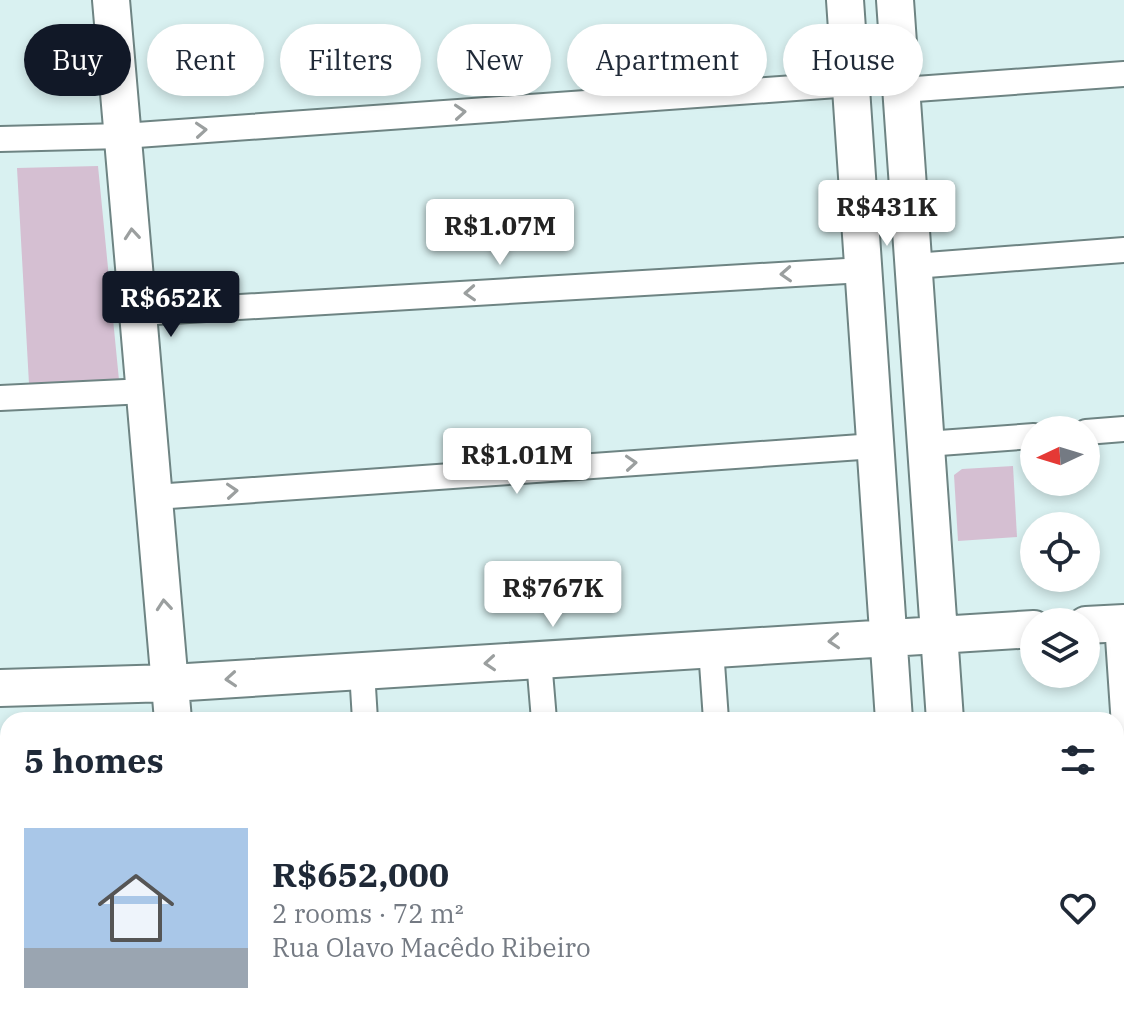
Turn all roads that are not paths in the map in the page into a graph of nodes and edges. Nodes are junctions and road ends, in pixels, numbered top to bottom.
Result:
1 (111, 0) edge
2 (845, 0) edge
3 (895, 0) edge
4 (847, 24) edge
5 (897, 24) edge
6 (1124, 74) edge
7 (923, 88) edge
8 (783, 89) edge
9 (852, 96) edge
10 (902, 96) edge
11 (123, 136) junction
12 (0, 139) edge
13 (1124, 250) edge
14 (914, 267) junction
15 (864, 271) junction
16 (139, 313) junction
17 (146, 391) junction
18 (0, 398) edge
19 (1124, 429) edge
20 (1100, 431) edge
21 (1020, 437) edge
22 (926, 444) junction
23 (875, 446) junction
24 (155, 497) junction
25 (1109, 624) edge
26 (1020, 630) edge
27 (939, 635) junction
28 (888, 638) junction
29 (711, 649) junction
30 (539, 660) junction
31 (362, 671) junction
32 (171, 683) junction
33 (0, 688) edge
34 (173, 712) edge
35 (365, 712) edge
36 (543, 712) edge
37 (715, 712) edge
38 (893, 712) edge
39 (944, 712) edge
40 (1122, 712) edge

1 - 11 street
2 - 4 street
3 - 5 street
6 - 7 street
11 -> 8 street
9 - 15 street
10 - 14 street
11 - 12 street
16 -> 11 street
13 - 14 street
14 - 15 street
14 - 22 street
15 -> 16 street
15 - 23 street
16 - 17 street
17 - 18 street
17 - 24 street
19 - 20 street
21 - 22 street
22 - 27 street
24 -> 23 street
23 - 28 street
32 -> 24 street
25 - 40 street
26 - 27 street
27 - 28 street
27 - 39 street
28 -> 29 street
28 - 38 street
29 - 30 street
29 - 37 street
30 -> 31 street
30 - 36 street
31 -> 32 street
31 - 35 street
32 - 33 street
32 - 34 street

